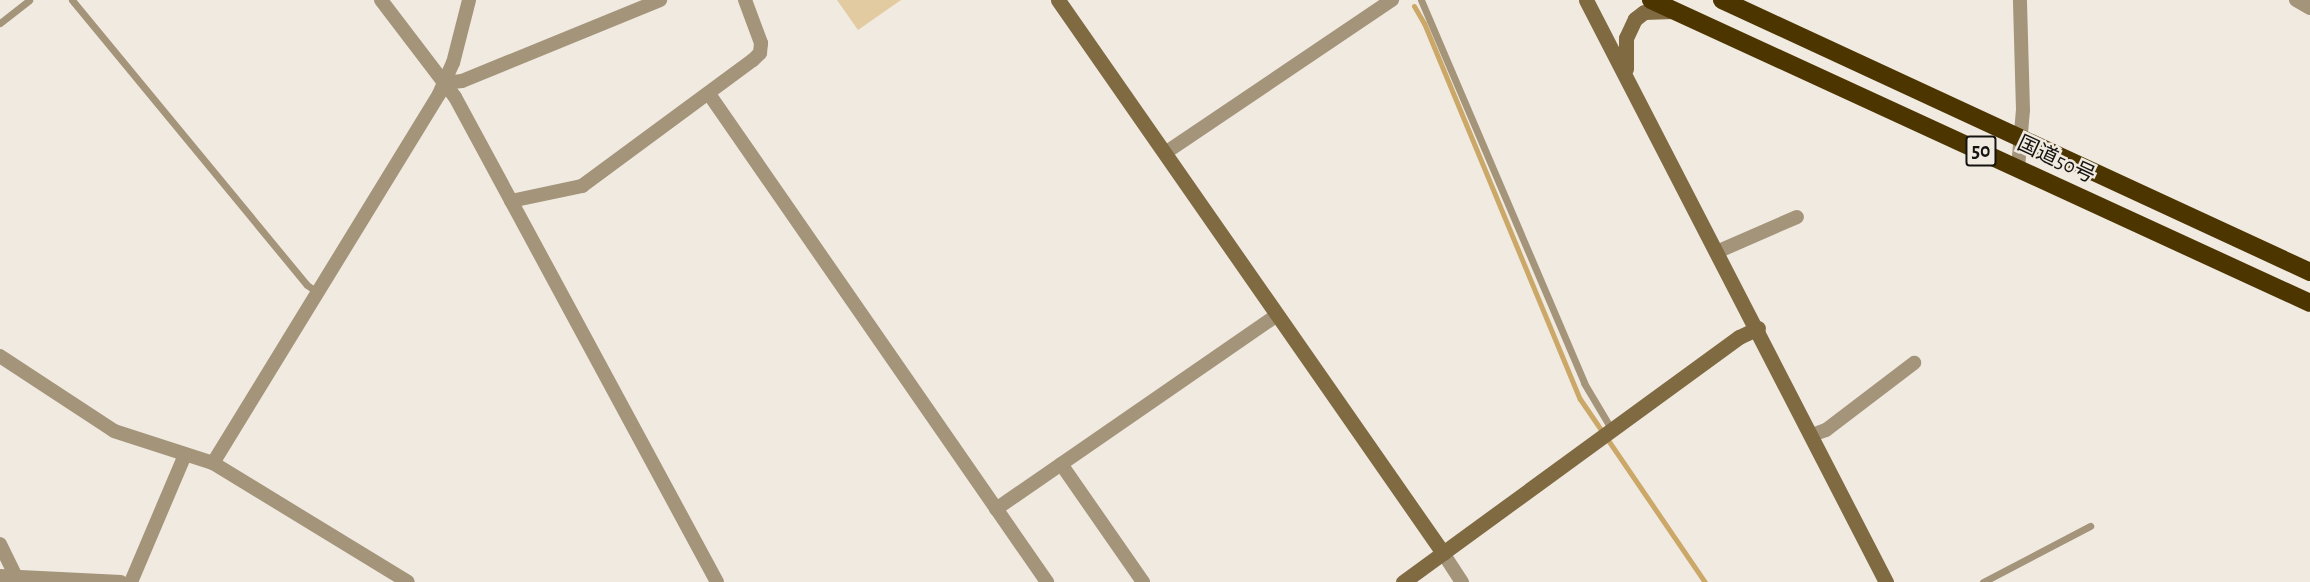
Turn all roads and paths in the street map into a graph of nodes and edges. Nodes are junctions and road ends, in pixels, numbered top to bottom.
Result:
1 (29, 0) edge
2 (72, 0) edge
3 (381, 0) edge
4 (470, 0) edge
5 (660, 0) edge
6 (744, 0) edge
7 (1058, 0) edge
8 (1392, 0) edge
9 (1421, 0) edge
10 (1586, 0) edge
11 (1651, 0) edge
12 (1722, 0) edge
13 (2020, 0) edge
14 (2296, 0) edge
15 (2310, 8) edge
16 (1676, 11) junction
17 (0, 23) edge
18 (1627, 74) junction
19 (446, 82) junction
20 (709, 94) junction
21 (2022, 139) junction
22 (1165, 153) junction
23 (2018, 168) junction
24 (512, 201) junction
25 (1797, 217) dead end
26 (1719, 251) junction
27 (2310, 272) edge
28 (317, 292) junction
29 (2310, 303) edge
30 (1277, 315) junction
31 (1758, 328) junction
32 (0, 356) edge
33 (1914, 363) dead end
34 (1612, 430) junction
35 (1812, 435) junction
36 (185, 455) junction
37 (213, 463) junction
38 (1061, 464) junction
39 (996, 509) junction
40 (2090, 526) dead end
41 (0, 544) edge
42 (1443, 553) junction
43 (0, 576) edge
44 (16, 577) junction
45 (121, 582) edge
46 (131, 582) edge
47 (408, 582) edge
48 (717, 582) edge
49 (1047, 582) edge
50 (1143, 582) edge
51 (1403, 582) edge
52 (1462, 582) edge
53 (1886, 582) edge
54 (1983, 582) edge

1 - 17 lane
2 - 28 lane
3 - 19 street
4 - 19 street
5 - 19 street
6 - 20 street
7 - 22 street
8 - 22 street
9 - 34 lane
10 - 18 street
11 - 16 highway, 国道50号 / 50
12 - 21 highway, 国道50号 / 50
13 - 21 street
14 - 15 street
16 - 18 street
16 - 23 highway, 国道50号 / 50
18 - 26 street
19 - 24 street
19 - 28 street
20 - 24 street
20 - 39 street
21 - 23 street
21 - 27 highway, 国道50号 / 50
22 - 30 street
23 - 29 highway, 国道50号 / 50
24 - 48 street
25 - 26 street
26 - 31 street
28 - 37 street
30 - 38 street
30 - 42 street
31 - 34 street
31 - 35 street
32 - 36 street
33 - 35 street
34 - 42 street
35 - 53 street
36 - 37 street
36 - 46 street
37 - 47 street
38 - 39 street
38 - 50 street
39 - 49 street
40 - 54 lane
41 - 44 street
42 - 51 street
42 - 52 street
43 - 44 street
44 - 45 street

